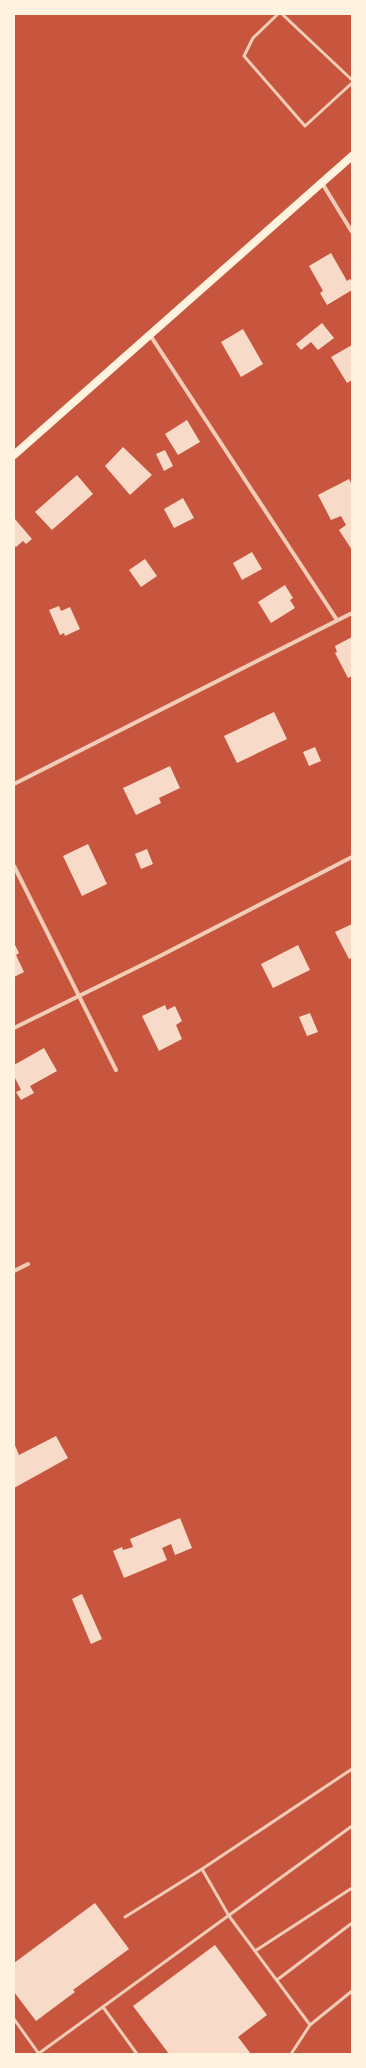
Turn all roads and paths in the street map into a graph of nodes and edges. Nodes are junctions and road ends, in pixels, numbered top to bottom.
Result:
1 (278, 14) edge
2 (282, 14) edge
3 (352, 82) edge
4 (352, 156) edge
5 (322, 184) junction
6 (352, 232) edge
7 (150, 335) junction
8 (14, 455) edge
9 (352, 613) edge
10 (337, 620) junction
11 (14, 784) edge
12 (352, 857) edge
13 (14, 866) edge
14 (78, 996) junction
15 (14, 1028) edge
16 (116, 1070) dead end
17 (28, 1264) dead end
18 (14, 1271) edge
19 (352, 1769) edge
20 (352, 1826) edge
21 (202, 1869) junction
22 (352, 1888) edge
23 (229, 1916) junction
24 (125, 1917) dead end
25 (352, 1923) edge
26 (255, 1951) junction
27 (277, 1980) junction
28 (352, 1991) edge
29 (103, 2006) junction
30 (14, 2018) edge
31 (310, 2025) junction
32 (39, 2054) edge
33 (137, 2054) edge
34 (291, 2054) edge

1 - 3 lane
2 - 3 lane
4 - 5 main road
5 - 6 street
5 - 7 main road
7 - 8 main road
7 - 10 street
9 - 10 street
10 - 11 street
12 - 14 street
13 - 14 street
14 - 15 street
14 - 16 street
17 - 18 street
19 - 21 lane
20 - 23 lane
21 - 23 lane
21 - 24 lane
22 - 26 lane
23 - 26 lane
23 - 29 lane
25 - 27 lane
26 - 27 lane
27 - 31 lane
28 - 31 lane
29 - 32 lane
29 - 33 lane
30 - 32 lane
31 - 34 lane

